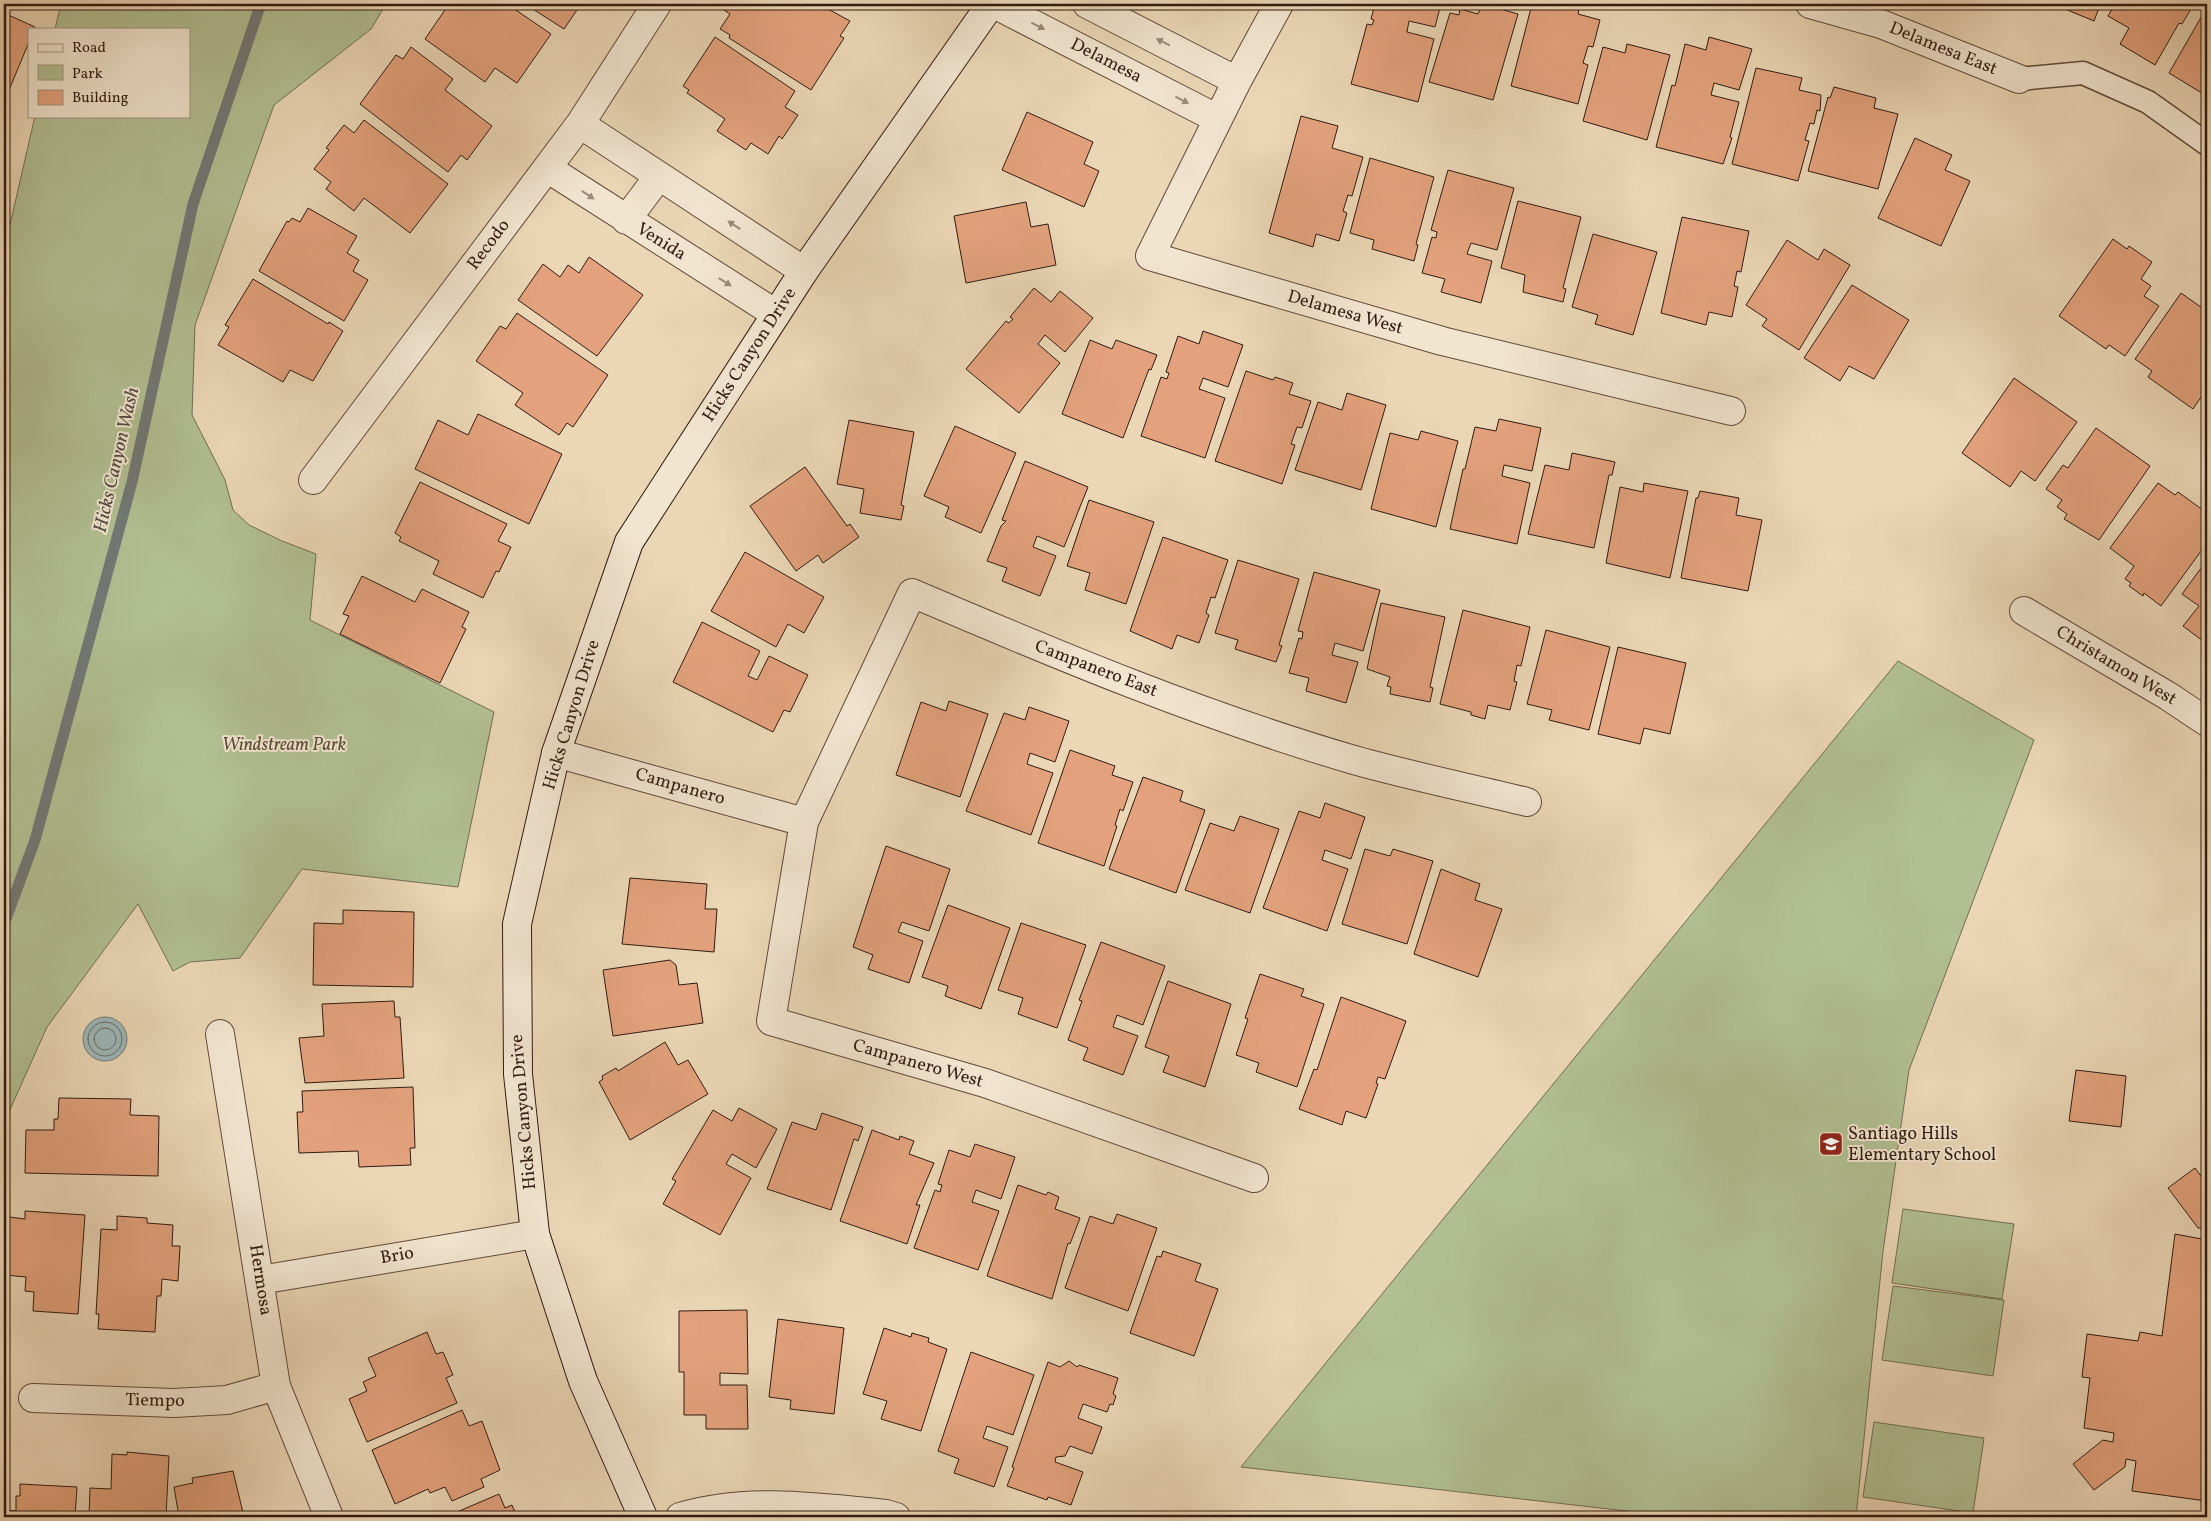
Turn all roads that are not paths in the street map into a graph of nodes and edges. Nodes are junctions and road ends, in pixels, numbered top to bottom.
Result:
1 (657, 4) edge
2 (993, 4) edge
3 (1086, 4) edge
4 (1279, 4) edge
5 (1810, 4) edge
6 (2018, 79) joint
7 (1237, 80) junction
8 (1218, 119) junction
9 (580, 124) junction
10 (2207, 144) edge
11 (547, 168) junction
12 (659, 176) junction
13 (626, 220) junction
14 (804, 271) junction
15 (776, 314) junction
16 (1732, 411) dead end
17 (313, 480) dead end
18 (2024, 611) dead end
19 (2207, 722) edge
20 (556, 752) junction
21 (1527, 802) dead end
22 (804, 822) junction
23 (220, 1034) dead end
24 (1254, 1178) dead end
25 (535, 1234) junction
26 (260, 1280) junction
27 (276, 1386) junction
28 (33, 1398) dead end
29 (329, 1517) edge
30 (643, 1517) edge
31 (680, 1517) edge
32 (896, 1517) edge

1 - 9 street, Recodo
2 -> 8 street, Delamesa
2 - 14 street, Hicks Canyon Drive
7 -> 3 street
4 - 7 street
5 - 6 street, Delamesa East
6 - 10 lane
7 - 8 street, Delamesa West
8 - 16 street, Delamesa West
9 - 11 street, Recodo
9 - 12 street
11 -> 13 street, Venida
11 - 17 street, Recodo
12 - 13 street
14 -> 12 street
13 -> 15 street, Venida
14 - 15 street, Hicks Canyon Drive
15 - 20 street, Hicks Canyon Drive
18 - 19 street, Christamon West
20 - 22 street, Campanero
20 - 25 street, Hicks Canyon Drive
21 - 22 street, Campanero East
22 - 24 street, Campanero West
23 - 26 street, Hermosa
25 - 26 street, Brio
25 - 30 street, Hicks Canyon Drive
26 - 27 street, Hermosa
27 - 28 street, Tiempo
27 - 29 street, Hermosa
31 - 32 street

